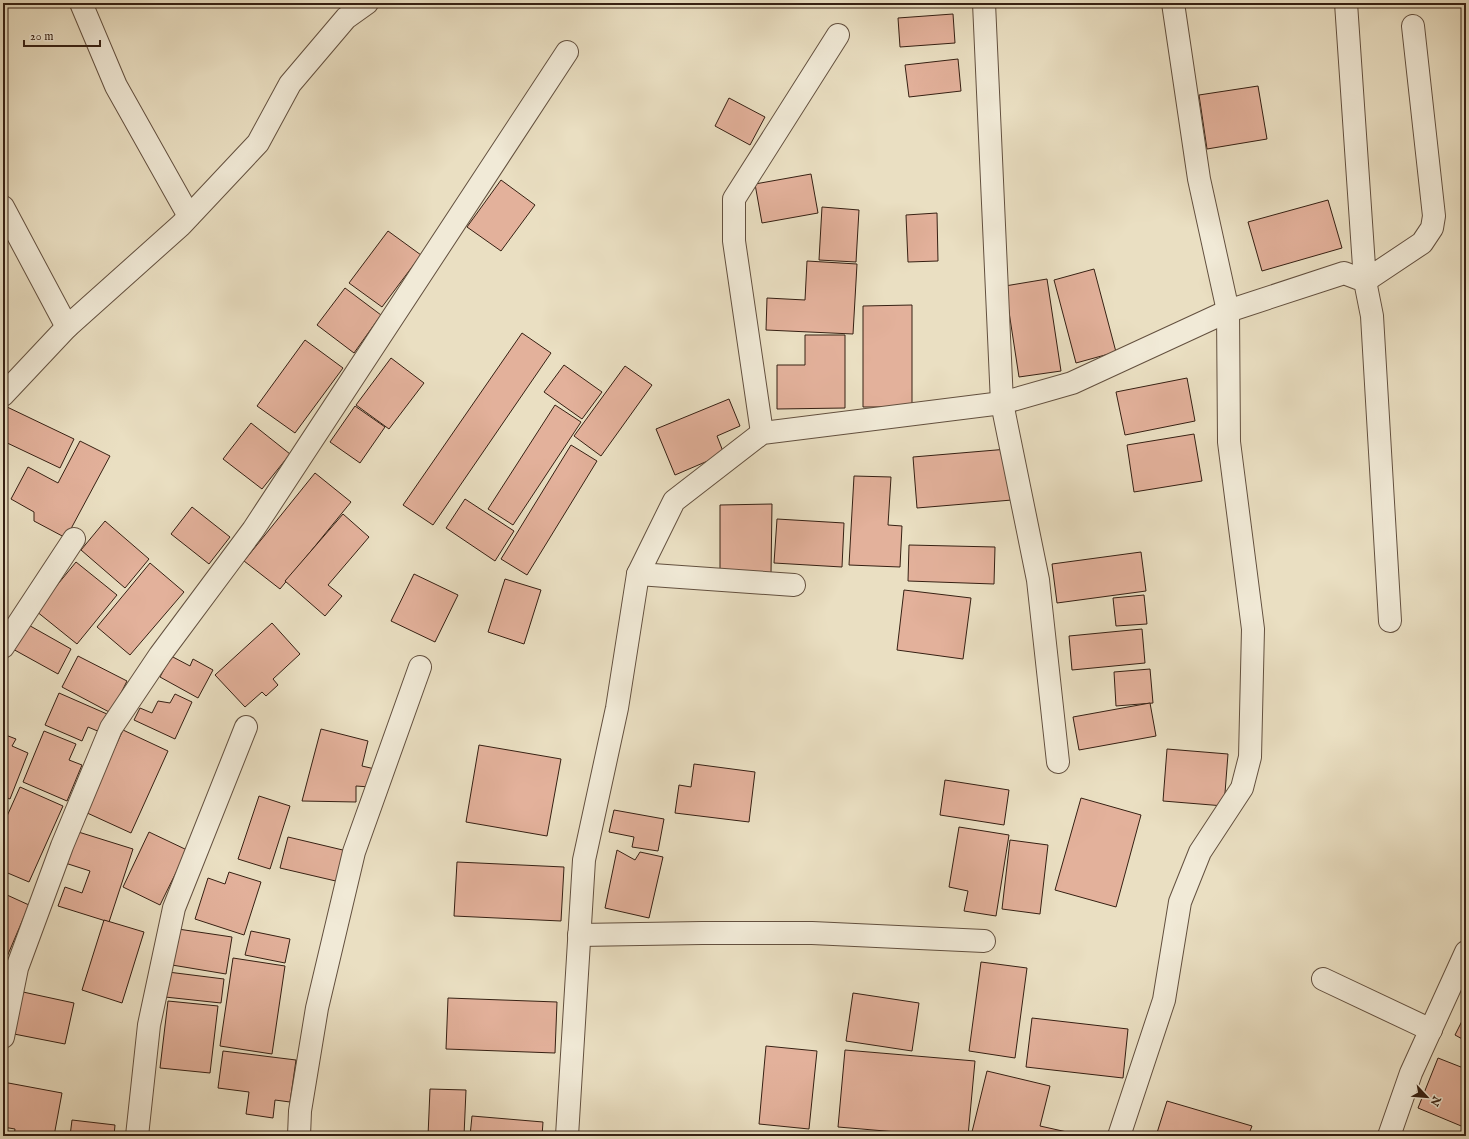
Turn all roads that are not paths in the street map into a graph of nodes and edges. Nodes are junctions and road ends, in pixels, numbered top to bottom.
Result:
1 (81, 3) edge
2 (367, 3) edge
3 (984, 3) edge
4 (1173, 3) edge
5 (1346, 3) edge
6 (1413, 26) dead end
7 (838, 36) dead end
8 (567, 52) dead end
9 (3, 207) edge
10 (189, 216) junction
11 (1365, 281) junction
12 (1228, 311) junction
13 (67, 327) junction
14 (3, 395) edge
15 (1002, 403) junction
16 (762, 433) junction
17 (74, 539) dead end
18 (638, 574) junction
19 (794, 585) dead end
20 (1390, 621) dead end
21 (3, 647) edge
22 (420, 667) dead end
23 (246, 727) dead end
24 (1058, 762) dead end
25 (579, 935) junction
26 (984, 941) dead end
27 (1466, 952) edge
28 (1323, 979) dead end
29 (1431, 1030) junction
30 (3, 1037) edge
31 (137, 1136) edge
32 (299, 1136) edge
33 (567, 1136) edge
34 (1119, 1136) edge
35 (1389, 1136) edge

1 - 10 street
2 - 10 street
3 - 15 street
4 - 12 street
5 - 11 street
6 - 11 street
7 - 16 street
8 - 30 street
9 - 13 street
10 - 13 street
11 - 12 street
11 - 20 street
12 - 15 street
12 - 34 street
13 - 14 street
15 - 16 street
15 - 24 street
16 - 18 street
17 - 21 street
18 - 19 street
18 - 25 street
22 - 32 street
23 - 31 street
25 - 26 street
25 - 33 street
27 - 29 street
28 - 29 street
29 - 35 street

